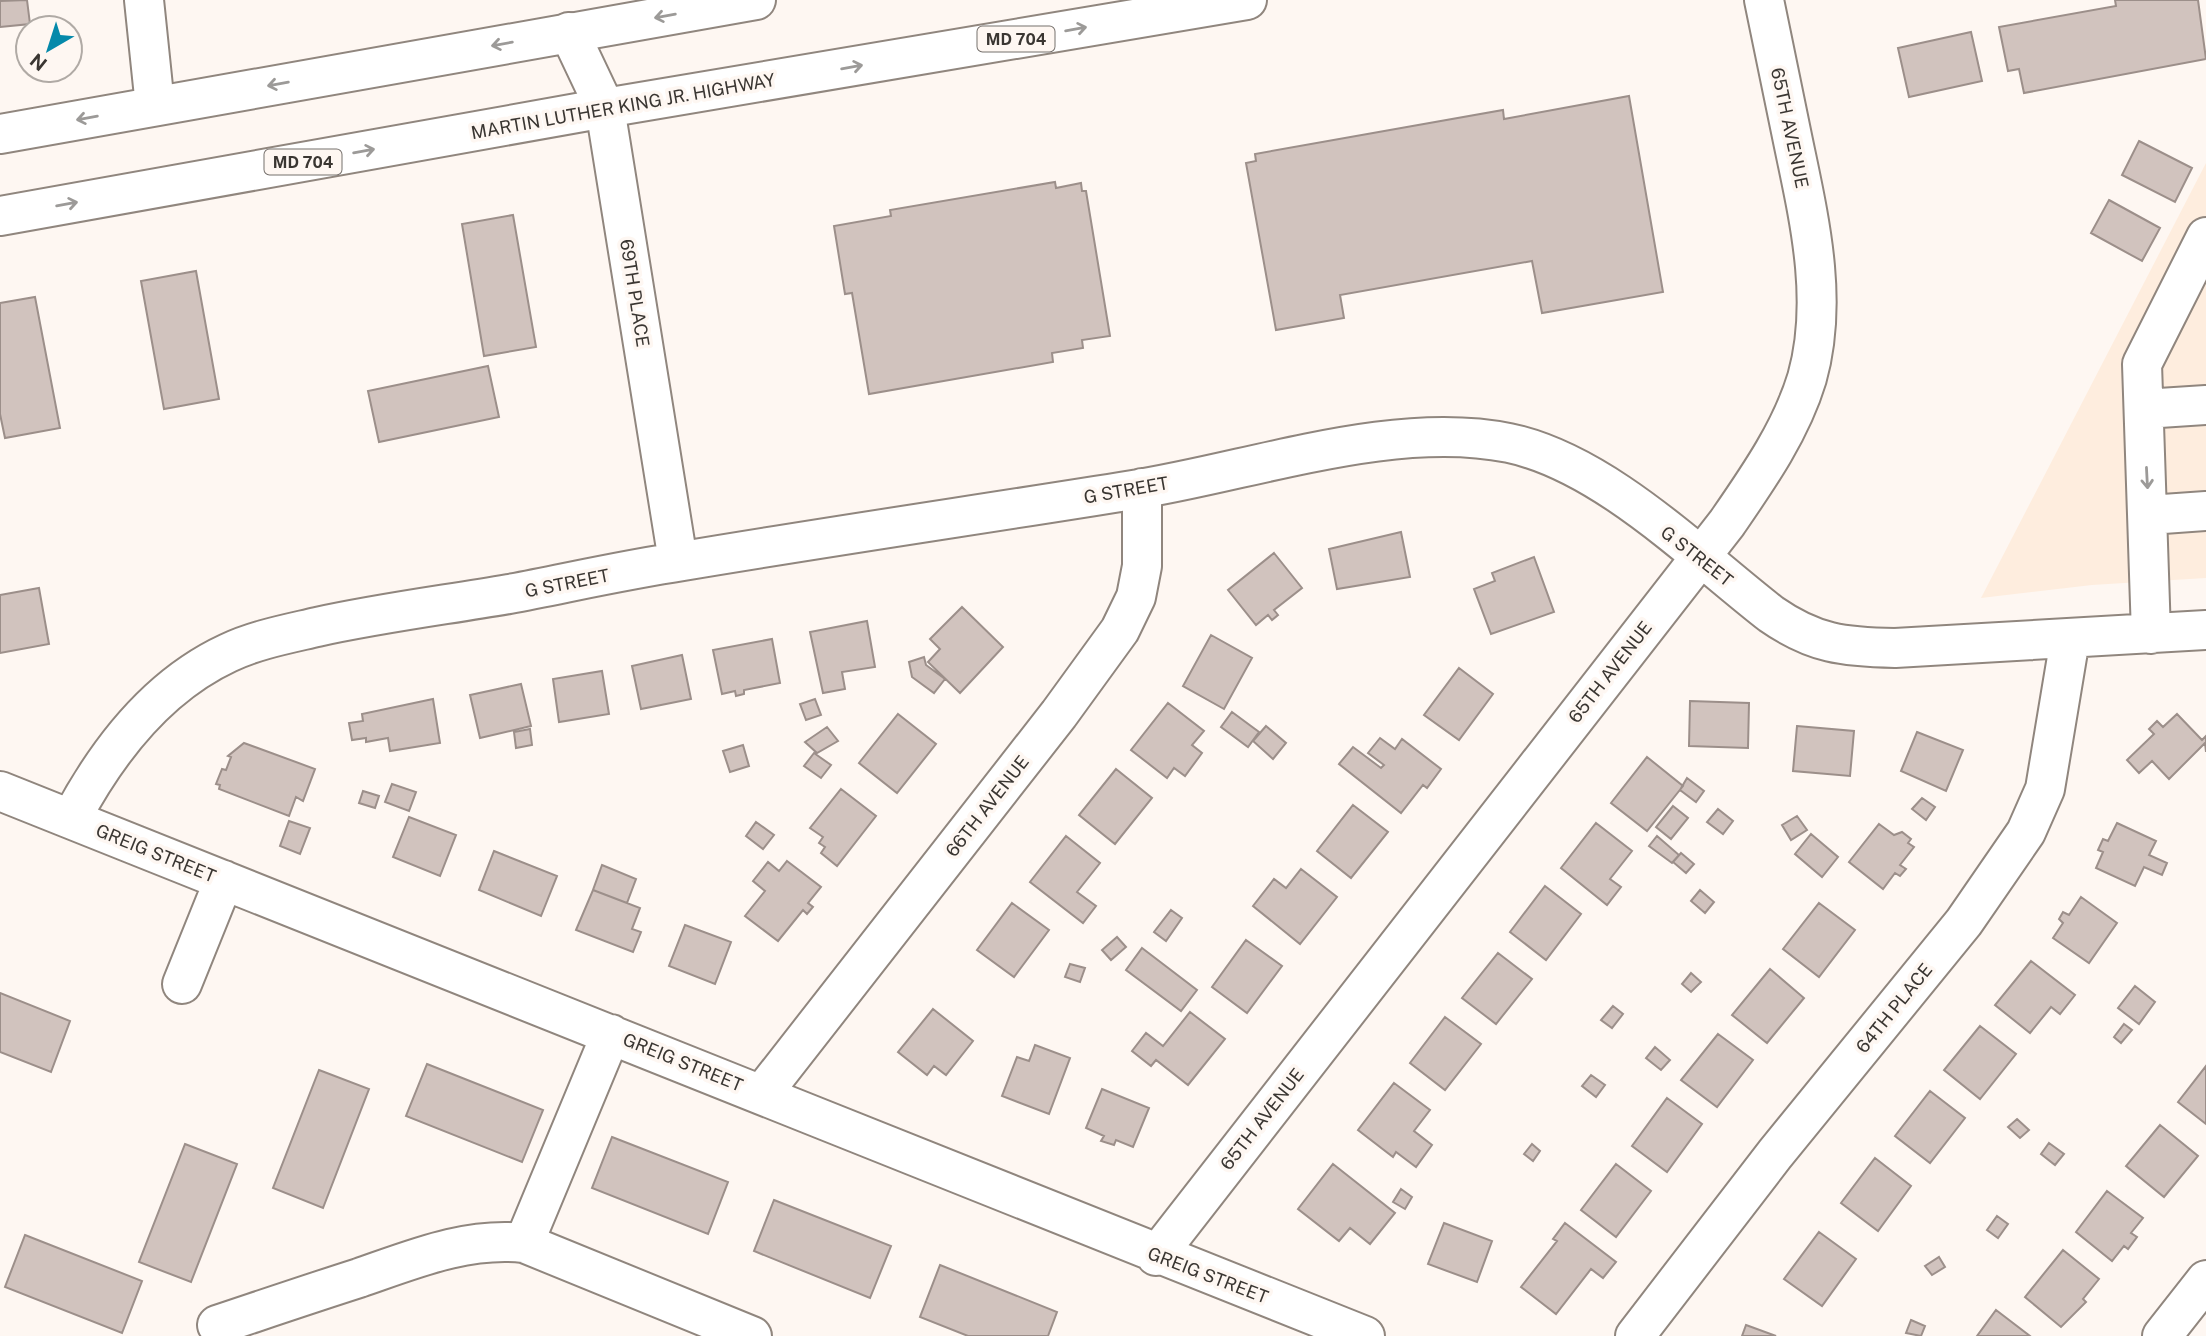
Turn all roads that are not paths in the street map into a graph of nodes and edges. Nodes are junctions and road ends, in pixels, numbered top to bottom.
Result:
1 (144, 0) edge
2 (757, 0) edge
3 (1247, 0) edge
4 (1764, 0) edge
5 (569, 32) junction
6 (155, 106) junction
7 (605, 108) junction
8 (0, 134) edge
9 (0, 216) edge
10 (2206, 237) edge
11 (2206, 405) edge
12 (2144, 410) junction
13 (1142, 488) junction
14 (2206, 511) edge
15 (2149, 515) junction
16 (1699, 558) junction
17 (678, 561) junction
18 (2206, 630) edge
19 (2151, 634) junction
20 (2070, 639) junction
21 (0, 791) edge
22 (71, 819) junction
23 (224, 880) junction
24 (182, 984) dead end
25 (611, 1034) junction
26 (762, 1094) junction
27 (524, 1243) junction
28 (1156, 1255) junction
29 (2206, 1280) edge
30 (217, 1325) dead end
31 (752, 1336) edge
32 (1365, 1336) edge
33 (1635, 1336) edge
34 (2162, 1336) edge

1 - 6 street
2 -> 5 street
7 -> 3 street, MARTIN LUTHER KING JR. HIGHWAY / MD 704
4 - 16 street, 65TH AVENUE
5 -> 6 street
5 - 7 street, 69TH PLACE
6 -> 8 street
9 -> 7 street, MARTIN LUTHER KING JR. HIGHWAY / MD 704
7 - 17 street, 69TH PLACE
10 - 12 street
11 - 12 street
12 -> 15 street
13 - 16 street, G STREET
13 - 17 street, G STREET
13 - 26 street, 66TH AVENUE
14 - 15 street
15 - 19 street
16 - 20 street, G STREET
16 - 28 street, 65TH AVENUE
17 - 22 street, G STREET
18 - 19 street, G STREET
19 - 20 street, G STREET
20 - 33 street, 64TH PLACE
21 - 22 street, GREIG STREET
22 - 23 street, GREIG STREET
23 - 24 street
23 - 25 street, GREIG STREET
25 - 26 street, GREIG STREET
25 - 27 street
26 - 28 street, GREIG STREET
27 - 30 street
27 - 31 street
28 - 32 street, GREIG STREET
29 - 34 street

